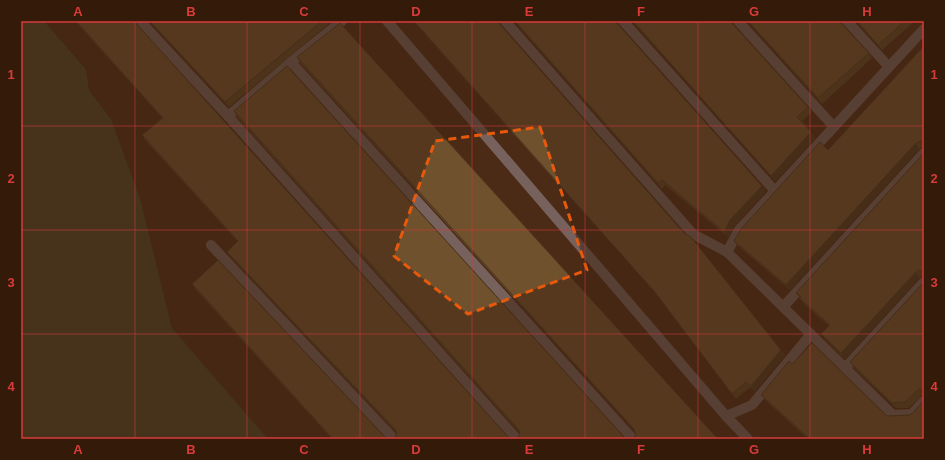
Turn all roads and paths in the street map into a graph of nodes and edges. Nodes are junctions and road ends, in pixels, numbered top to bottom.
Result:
1 (140, 21) edge
2 (342, 21) edge
3 (387, 21) edge
4 (505, 21) edge
5 (623, 21) edge
6 (738, 21) edge
7 (847, 21) edge
8 (924, 29) edge
9 (291, 62) junction
10 (889, 67) junction
11 (228, 116) junction
12 (834, 127) junction
13 (924, 153) edge
14 (775, 191) junction
15 (211, 246) dead end
16 (727, 252) junction
17 (924, 282) edge
18 (783, 307) junction
19 (811, 334) junction
20 (845, 368) junction
21 (924, 401) edge
22 (726, 416) junction
23 (394, 439) edge
24 (517, 439) edge
25 (633, 439) edge
26 (748, 439) edge

1 - 11 lane
2 - 9 lane
3 - 22 lane
4 - 16 lane
5 - 14 lane
6 - 12 lane
7 - 10 lane
8 - 10 lane
9 - 11 lane
9 - 25 lane
10 - 12 lane
11 - 24 lane
12 - 14 lane
13 - 18 lane
14 - 16 lane
15 - 23 lane
16 - 18 lane
17 - 20 lane
18 - 19 lane
19 - 20 lane
19 - 22 lane
20 - 21 lane
22 - 26 lane

